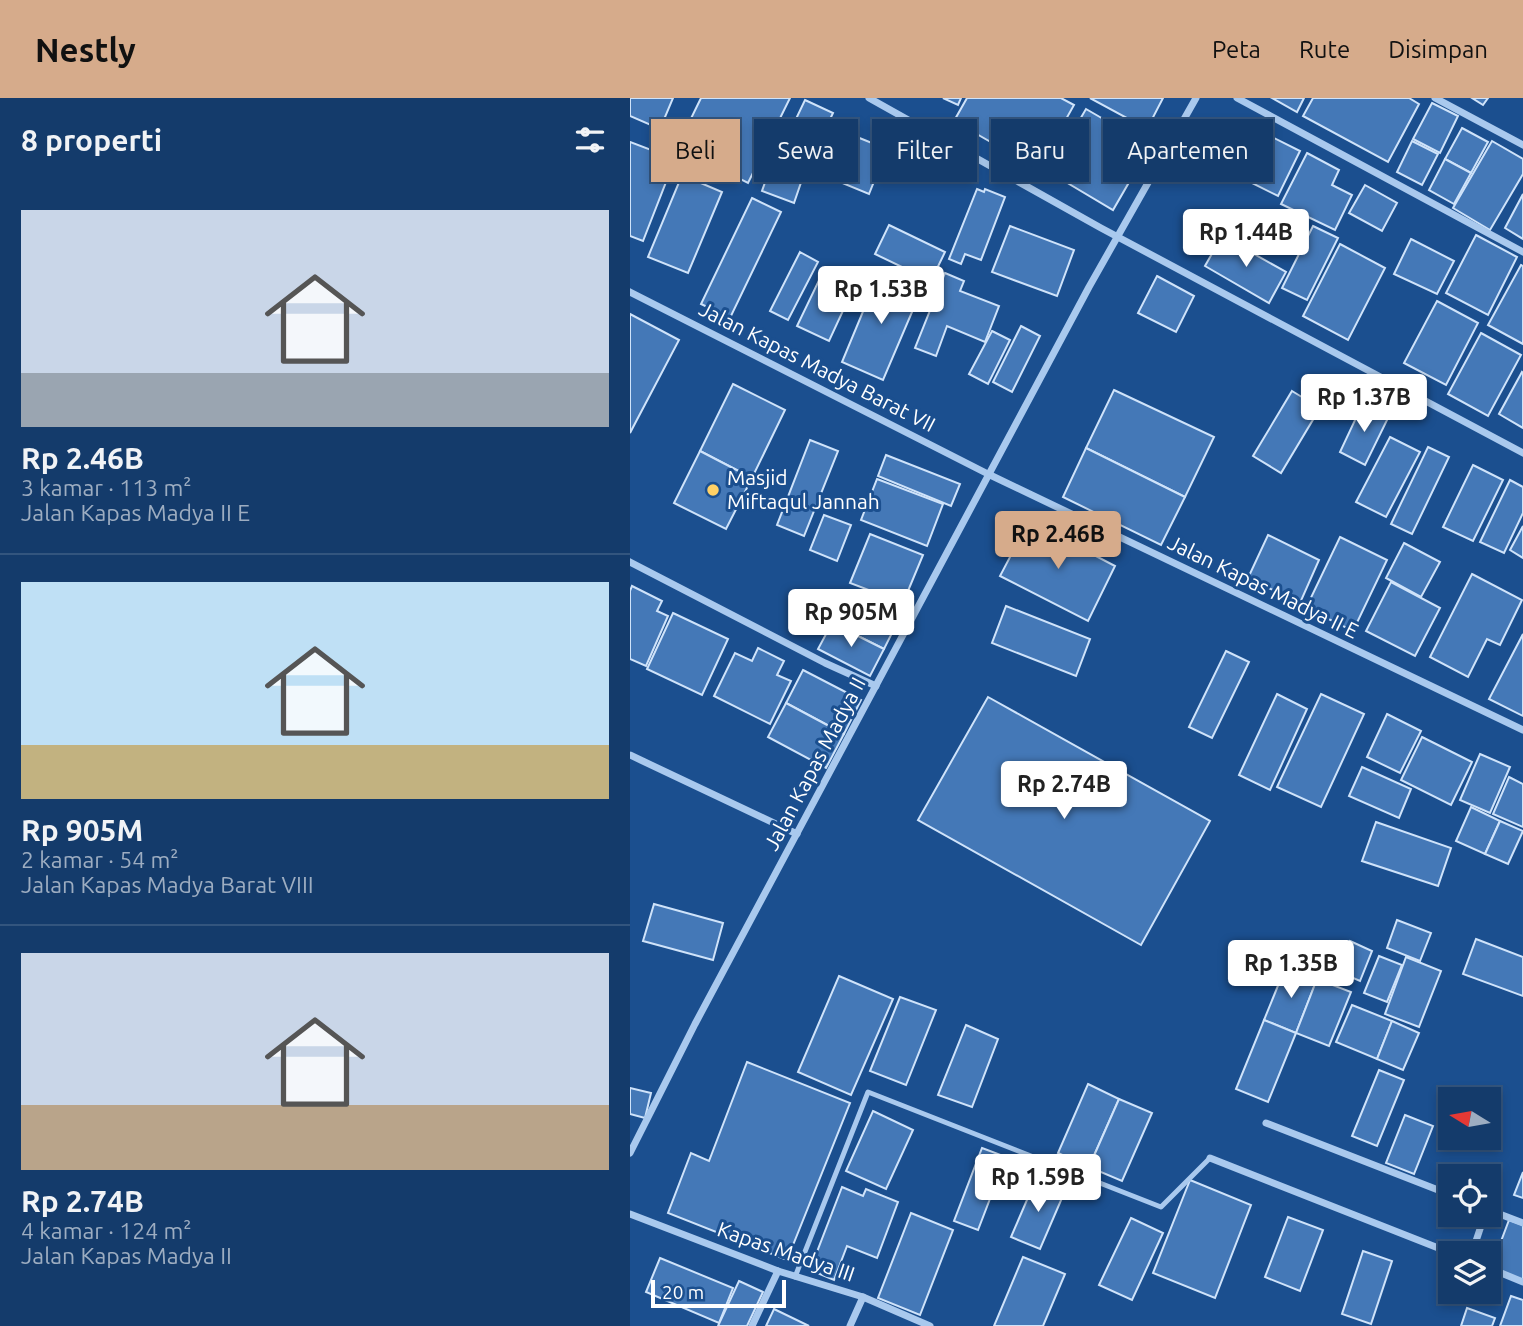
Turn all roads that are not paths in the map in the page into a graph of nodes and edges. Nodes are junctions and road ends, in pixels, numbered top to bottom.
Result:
1 (869, 98) edge
2 (1196, 98) edge
3 (1237, 98) edge
4 (1435, 98) edge
5 (1523, 145) edge
6 (1117, 236) junction
7 (1523, 252) edge
8 (630, 292) edge
9 (1523, 453) edge
10 (988, 474) junction
11 (630, 562) edge
12 (876, 686) junction
13 (1523, 730) edge
14 (630, 755) edge
15 (797, 834) junction
16 (1266, 1123) dead end
17 (630, 1153) edge
18 (1210, 1158) joint
19 (1438, 1190) edge
20 (630, 1214) edge
21 (1501, 1215) edge
22 (1523, 1223) edge
23 (1438, 1248) edge
24 (778, 1271) junction
25 (1501, 1273) edge
26 (796, 1277) junction
27 (1523, 1282) edge
28 (863, 1297) junction
29 (752, 1326) edge
30 (850, 1326) edge
31 (930, 1326) edge

1 - 6 street
2 - 6 street, Jalan Kapas Madya II
3 - 7 street
4 - 5 street
6 - 9 street
6 - 10 street, Jalan Kapas Madya II
8 - 10 street, Jalan Kapas Madya Barat VII
10 - 12 street, Jalan Kapas Madya II
10 - 13 street, Jalan Kapas Madya II E
11 - 12 street
12 - 15 street, Jalan Kapas Madya II
14 - 15 street
15 - 17 street, Jalan Kapas Madya II
16 - 19 street
18 - 23 street
18 - 26 lane
20 - 24 street, Kapas Madya III
21 - 22 street
24 - 26 street, Kapas Madya III
24 - 29 street
25 - 27 street
26 - 28 street, Kapas Madya III
28 - 30 street
28 - 31 street, Kapas Madya III

